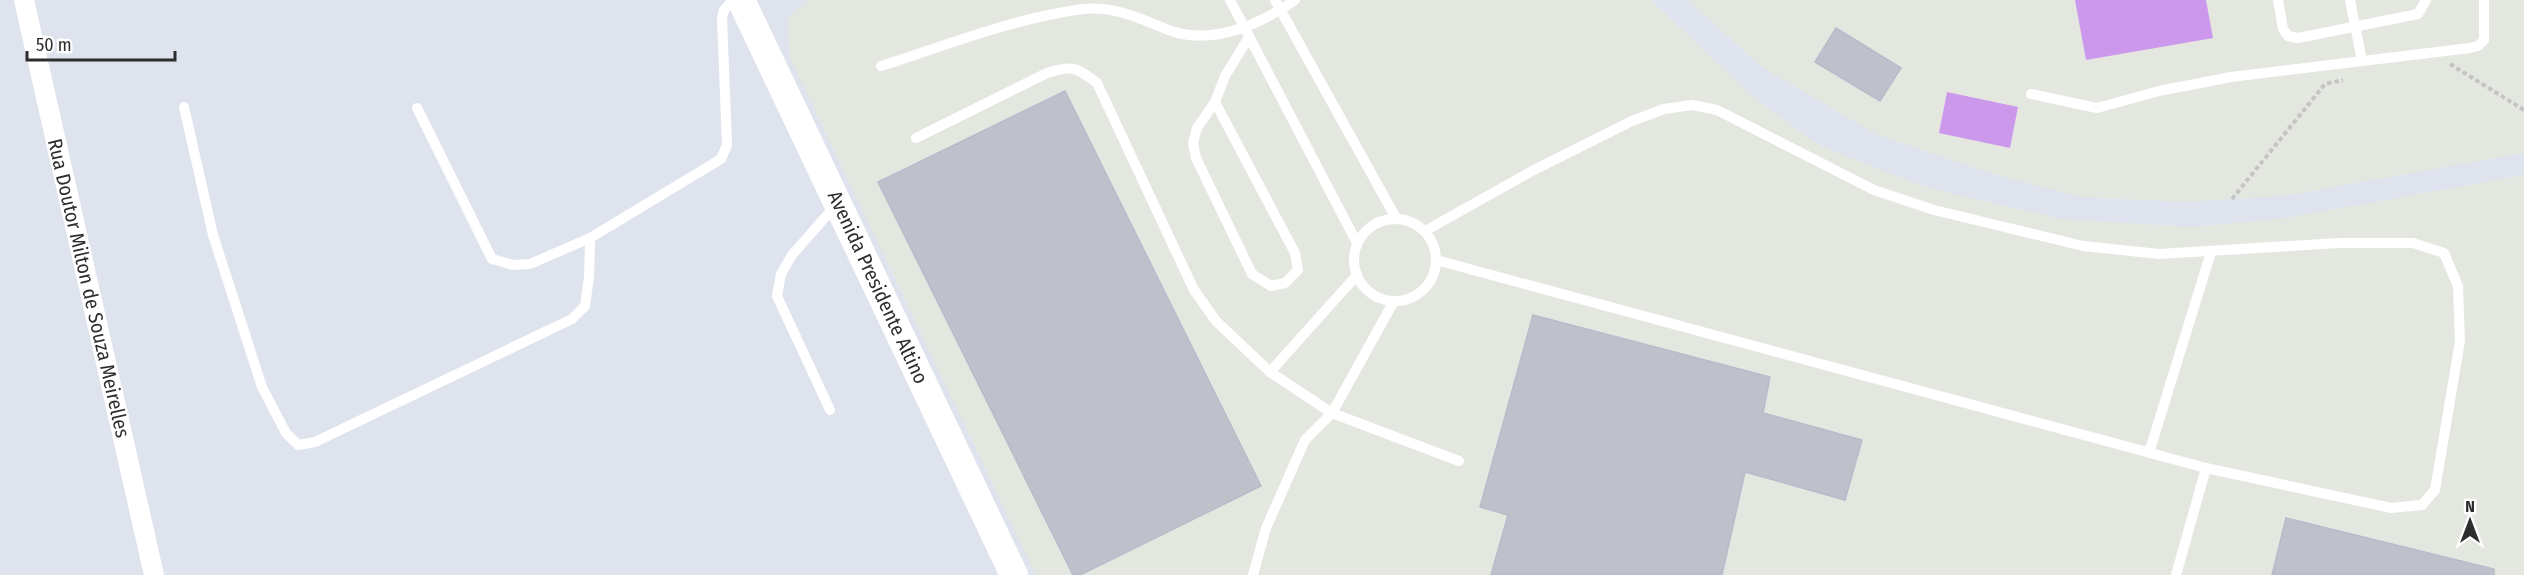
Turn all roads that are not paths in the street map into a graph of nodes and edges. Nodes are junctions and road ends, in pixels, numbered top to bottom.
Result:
1 (24, 0) edge
2 (733, 0) edge
3 (741, 0) edge
4 (1230, 0) edge
5 (1275, 0) edge
6 (1295, 0) edge
7 (2278, 0) edge
8 (2350, 0) edge
9 (2426, 0) edge
10 (2484, 0) edge
11 (1281, 10) junction
12 (2355, 26) junction
13 (1247, 32) junction
14 (2362, 61) junction
15 (881, 66) dead end
16 (2031, 94) dead end
17 (1215, 102) junction
18 (184, 107) dead end
19 (417, 108) dead end
20 (916, 138) dead end
21 (838, 204) junction
22 (1396, 218) junction
23 (1425, 231) junction
24 (590, 238) junction
25 (1357, 243) junction
26 (2211, 252) junction
27 (1436, 260) junction
28 (1357, 275) junction
29 (1394, 301) junction
30 (1270, 372) junction
31 (830, 410) dead end
32 (1332, 413) junction
33 (2149, 453) junction
34 (1459, 461) dead end
35 (2206, 468) junction
36 (154, 575) edge
37 (1014, 575) edge
38 (1253, 575) edge
39 (2176, 575) edge

1 - 36 street, Rua Doutor Milton de Souza Meirelles
2 - 24 lane
3 - 21 main road, Avenida Presidente Altino
4 - 13 lane
5 - 11 lane
6 - 11 lane
7 - 12 lane
8 - 12 lane
9 - 12 lane
10 - 14 lane
11 - 13 lane
11 - 22 lane
12 - 14 lane
13 - 15 lane
13 - 17 lane
13 - 25 lane
14 - 16 lane
17 - 17 lane
18 - 24 lane
19 - 24 lane
20 - 30 lane
21 - 31 lane
21 - 37 main road, Avenida Presidente Altino
22 - 23 lane
22 - 25 lane
23 - 26 lane
23 - 27 lane
25 - 28 lane
26 - 33 lane
26 - 35 lane
27 - 29 lane
27 - 33 lane
28 - 29 lane
28 - 30 lane
29 - 32 lane
30 - 32 lane
32 - 34 lane
32 - 38 lane
33 - 35 lane
35 - 39 lane

